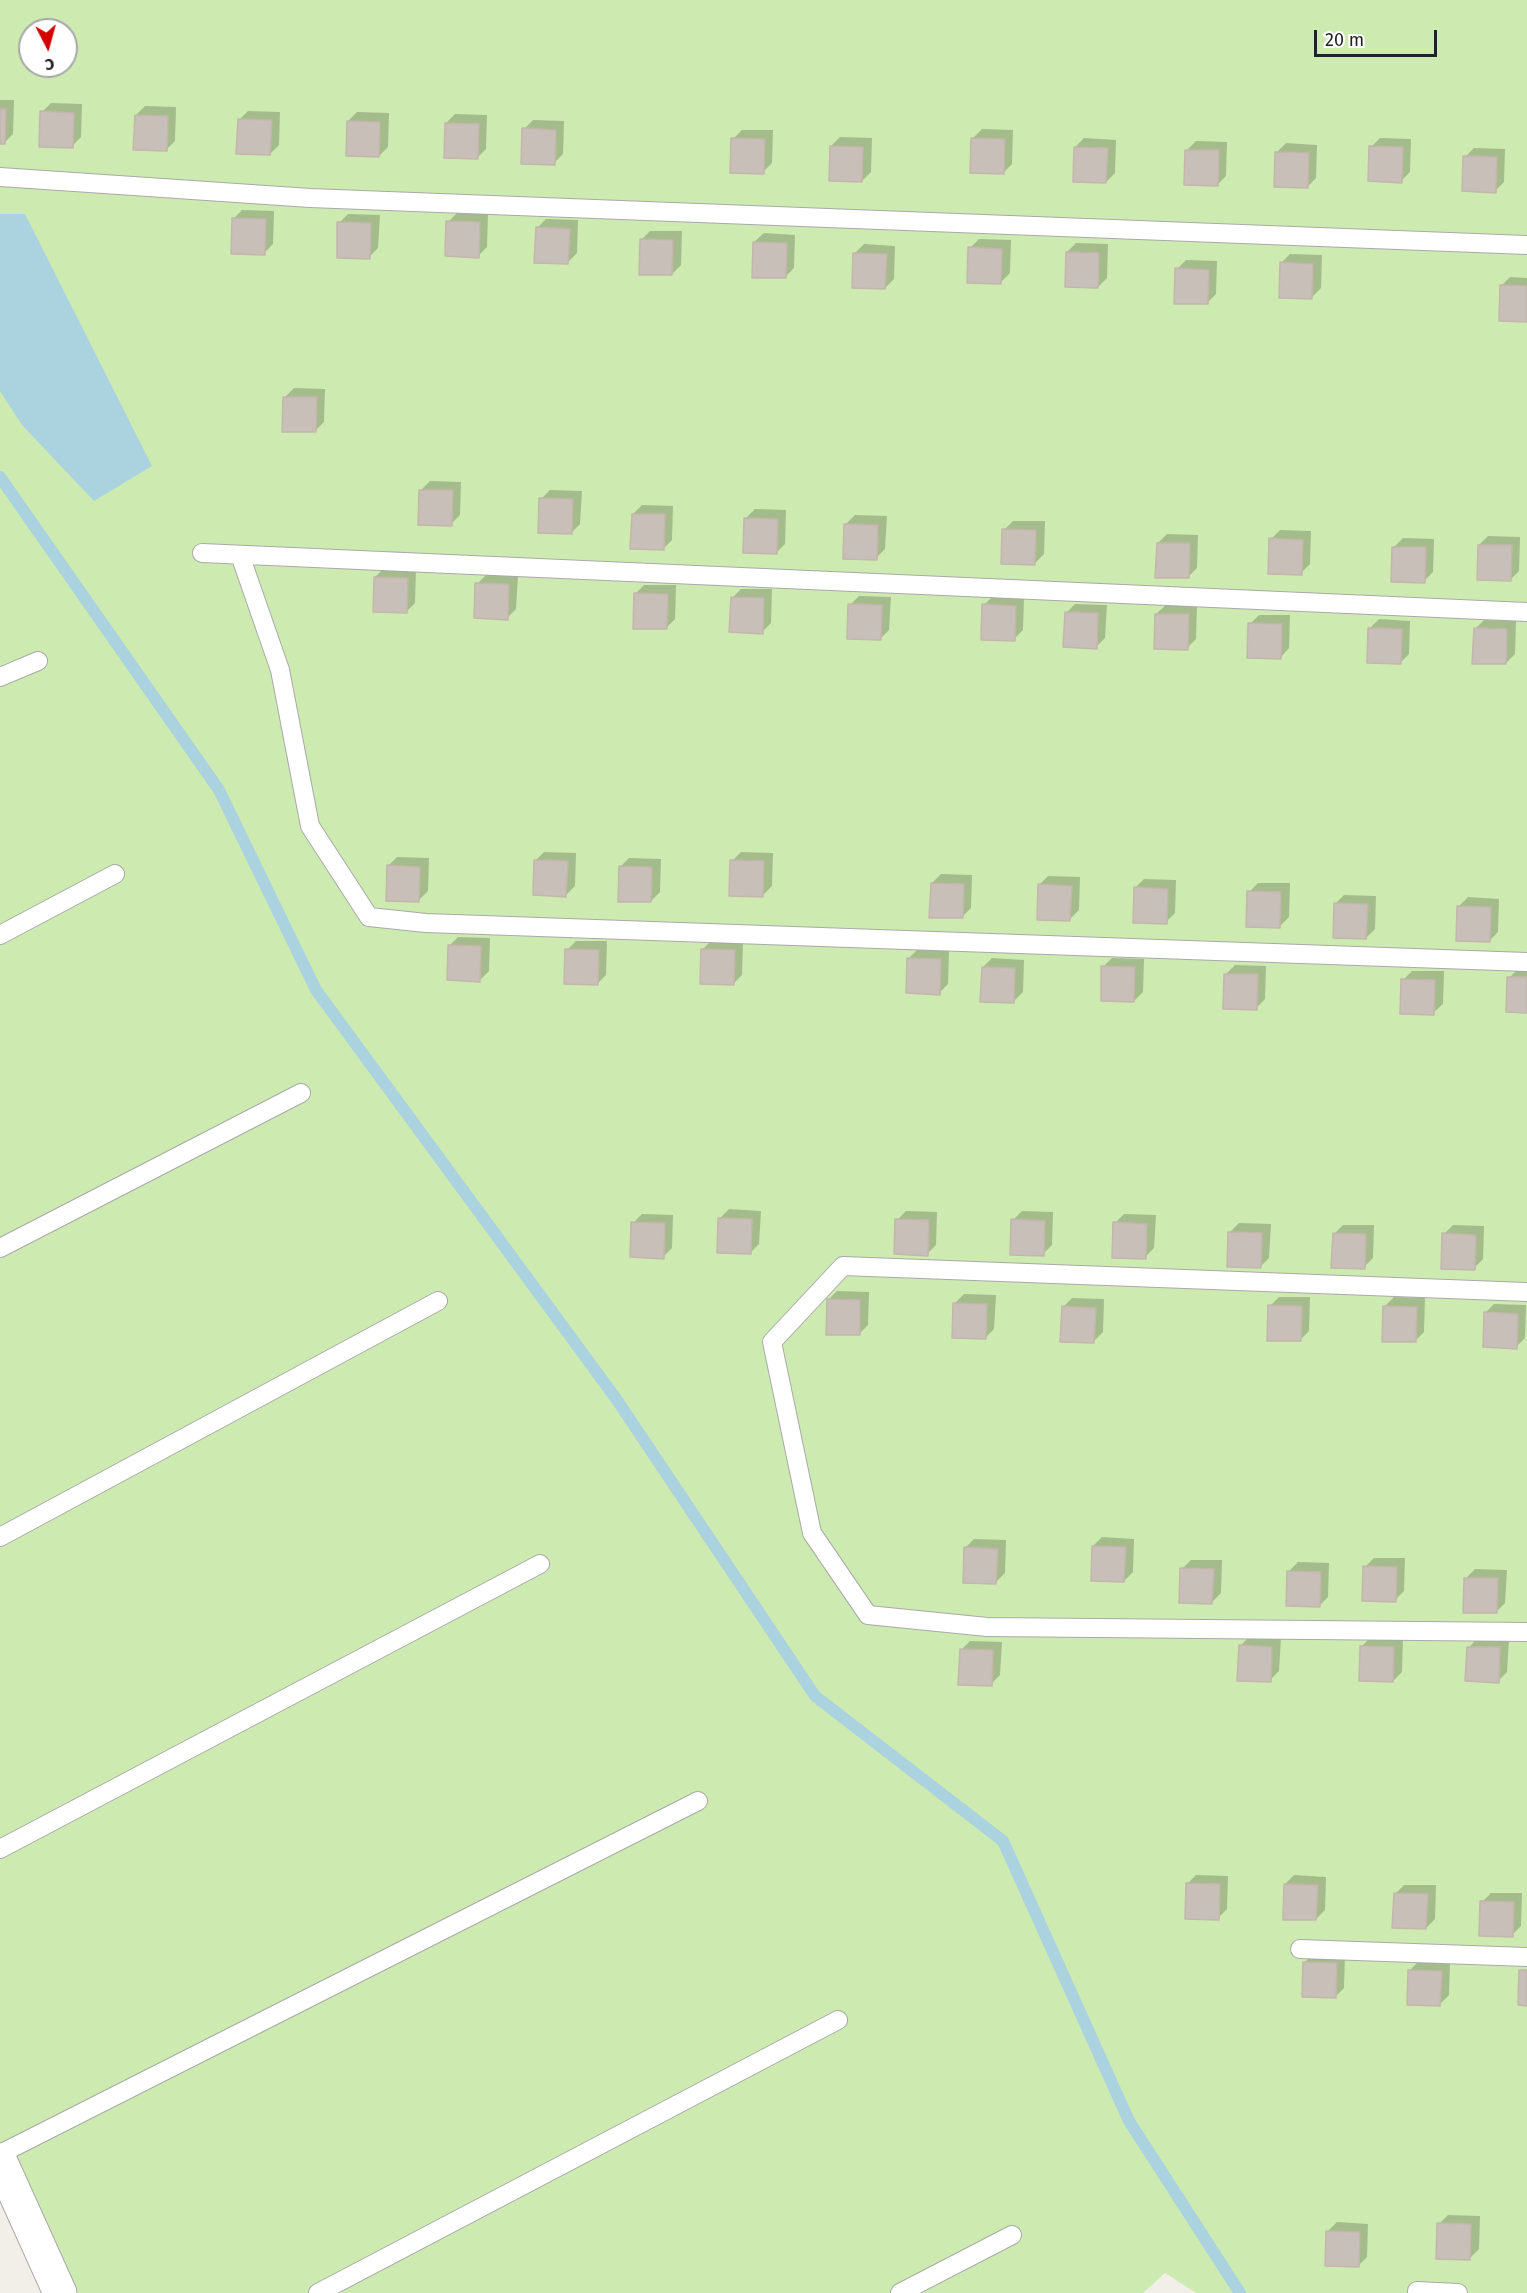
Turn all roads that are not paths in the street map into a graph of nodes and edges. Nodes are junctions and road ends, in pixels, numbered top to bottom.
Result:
1 (0, 177) edge
2 (1527, 245) edge
3 (202, 553) dead end
4 (240, 555) junction
5 (1527, 612) edge
6 (39, 661) dead end
7 (0, 677) edge
8 (115, 874) dead end
9 (0, 935) edge
10 (1527, 962) edge
11 (301, 1093) dead end
12 (0, 1248) edge
13 (1527, 1292) edge
14 (438, 1301) dead end
15 (0, 1537) edge
16 (540, 1564) dead end
17 (1527, 1632) edge
18 (698, 1801) dead end
19 (0, 1849) edge
20 (1300, 1949) dead end
21 (1527, 1957) edge
22 (838, 2020) dead end
23 (0, 2154) edge
24 (0, 2160) edge
25 (1012, 2235) dead end
26 (1418, 2292) edge
27 (60, 2293) edge
28 (318, 2293) edge
29 (900, 2293) edge
30 (1458, 2293) edge

1 - 2 lane
3 - 4 lane
4 - 5 lane
4 - 10 lane
6 - 7 lane
8 - 9 lane
11 - 12 lane
13 - 17 lane
14 - 15 lane
16 - 19 lane
18 - 23 lane
20 - 21 lane
22 - 28 lane
24 - 27 street
25 - 29 lane
26 - 30 lane

